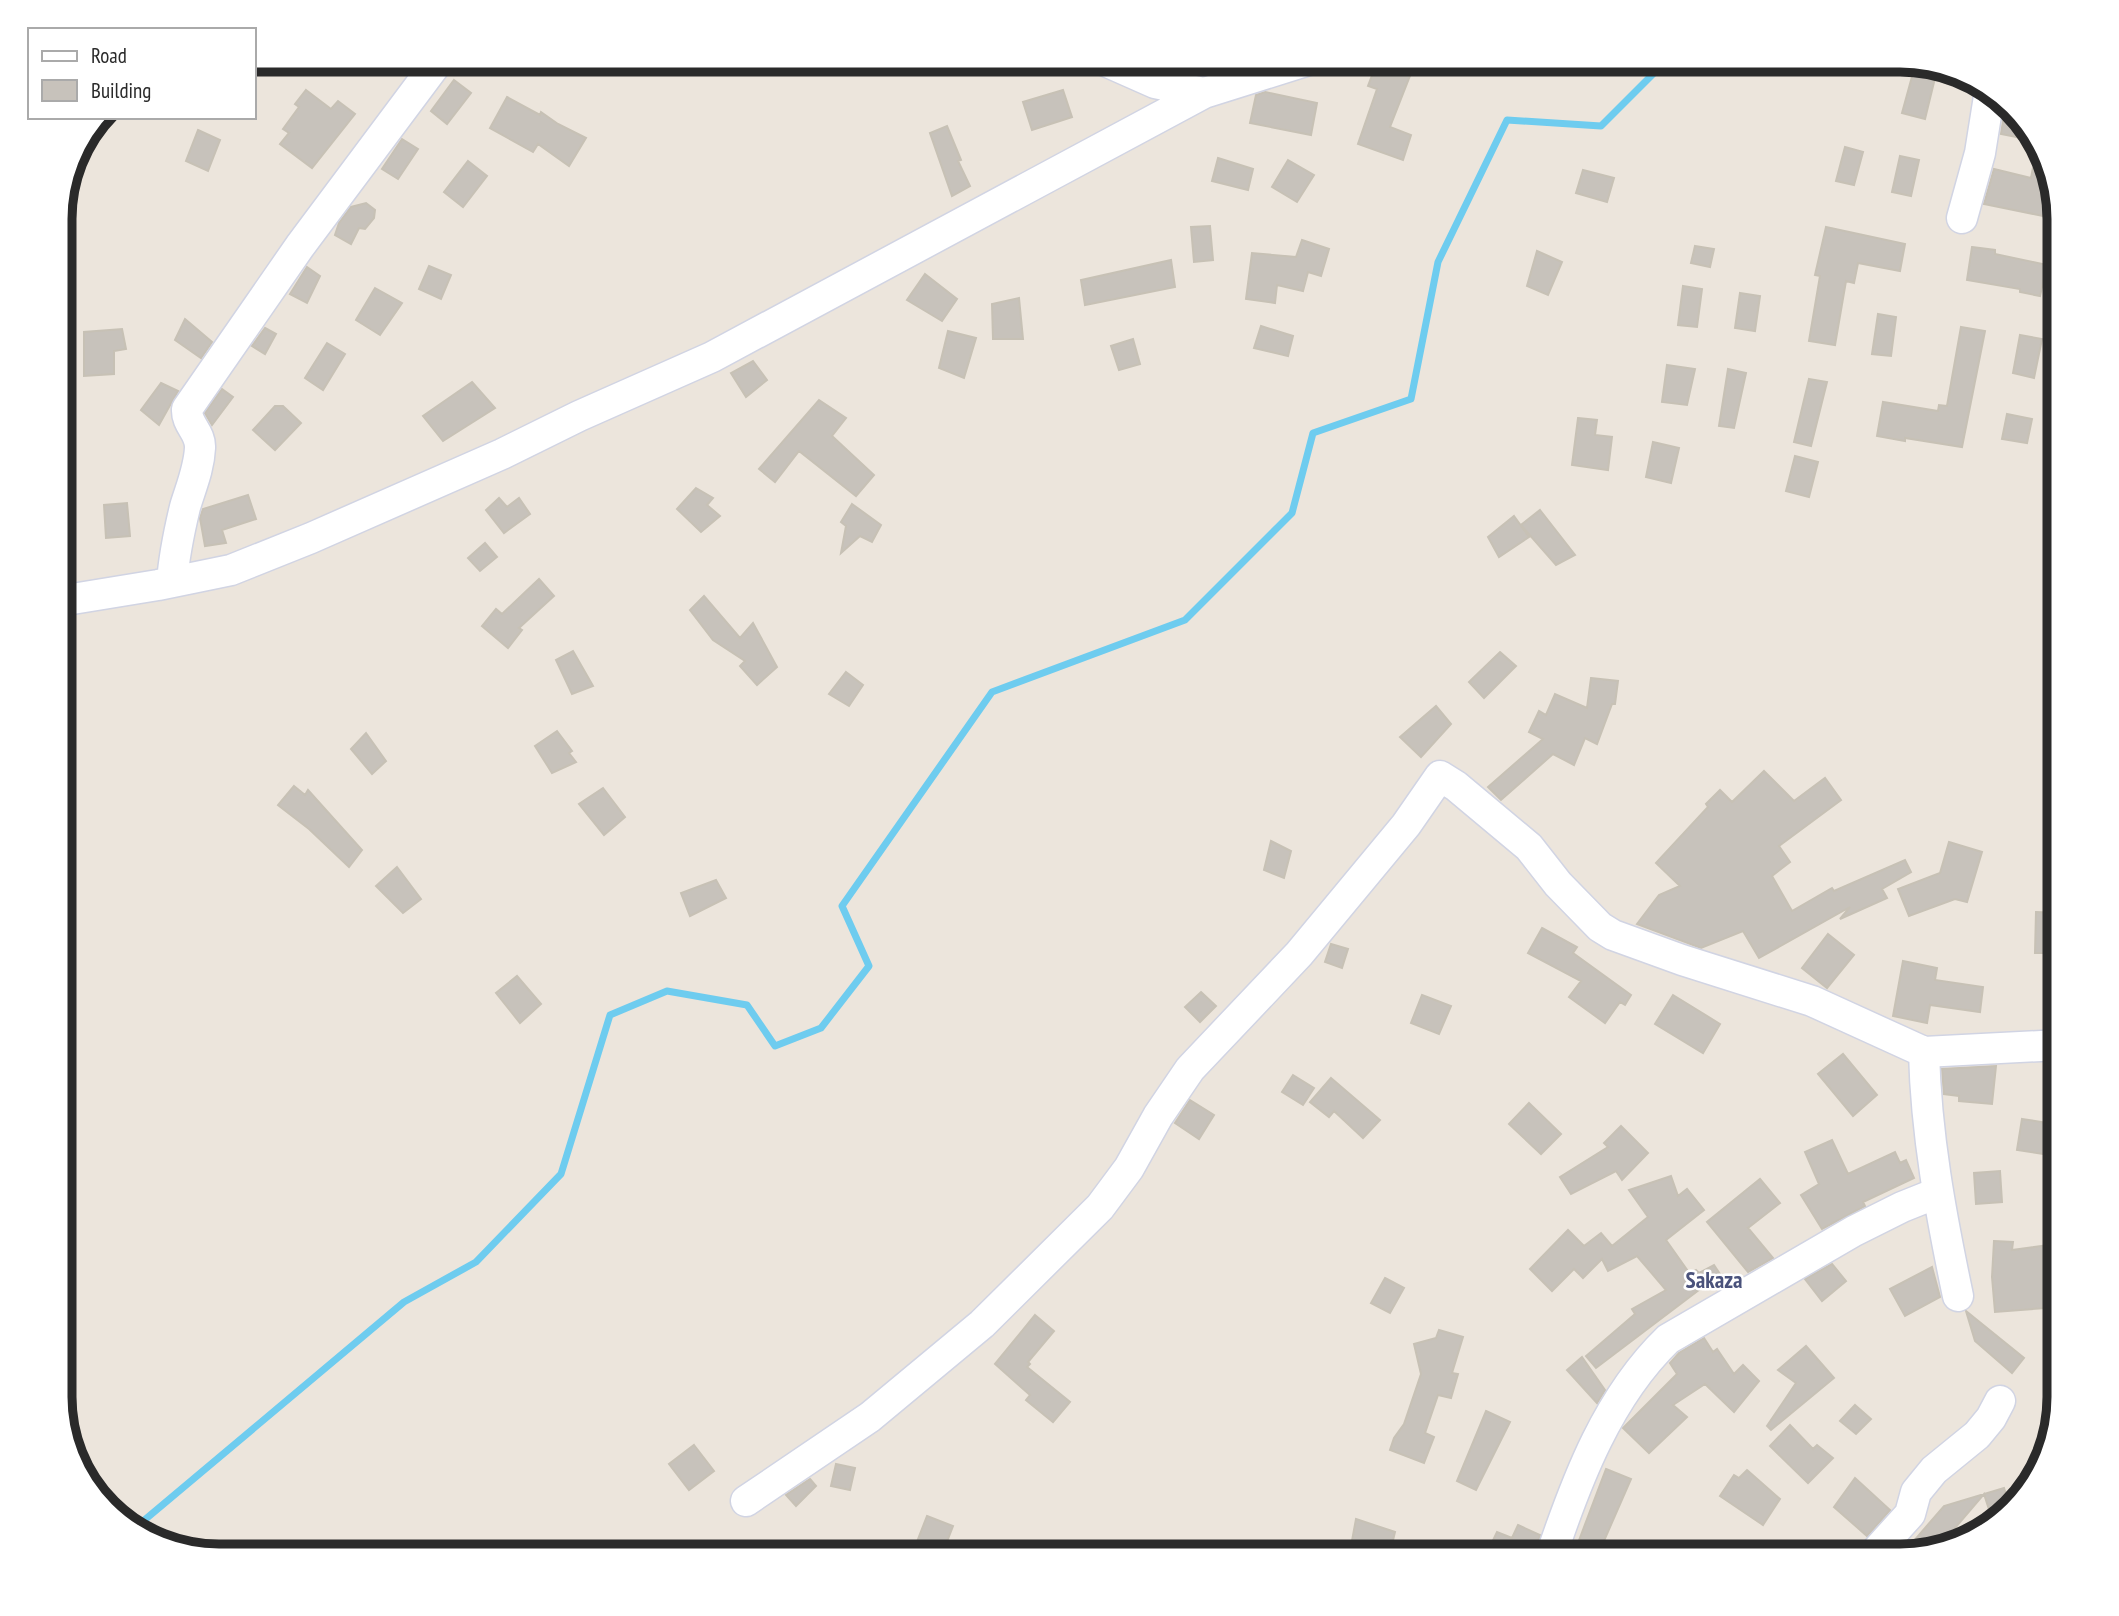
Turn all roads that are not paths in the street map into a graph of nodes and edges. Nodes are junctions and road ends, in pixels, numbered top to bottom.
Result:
1 (430, 72) edge
2 (1130, 72) edge
3 (1271, 72) edge
4 (1204, 93) junction
5 (1988, 101) edge
6 (1962, 218) dead end
7 (172, 582) junction
8 (72, 599) edge
9 (2047, 1046) edge
10 (1924, 1052) junction
11 (1937, 1194) junction
12 (1958, 1296) dead end
13 (2000, 1401) dead end
14 (746, 1501) dead end
15 (1555, 1544) edge
16 (1883, 1544) edge

1 - 7 street
2 - 4 street
3 - 4 street
4 - 7 street
5 - 6 street
7 - 8 street
9 - 10 street
10 - 11 street
10 - 14 street
11 - 12 street
11 - 15 street
13 - 16 street

